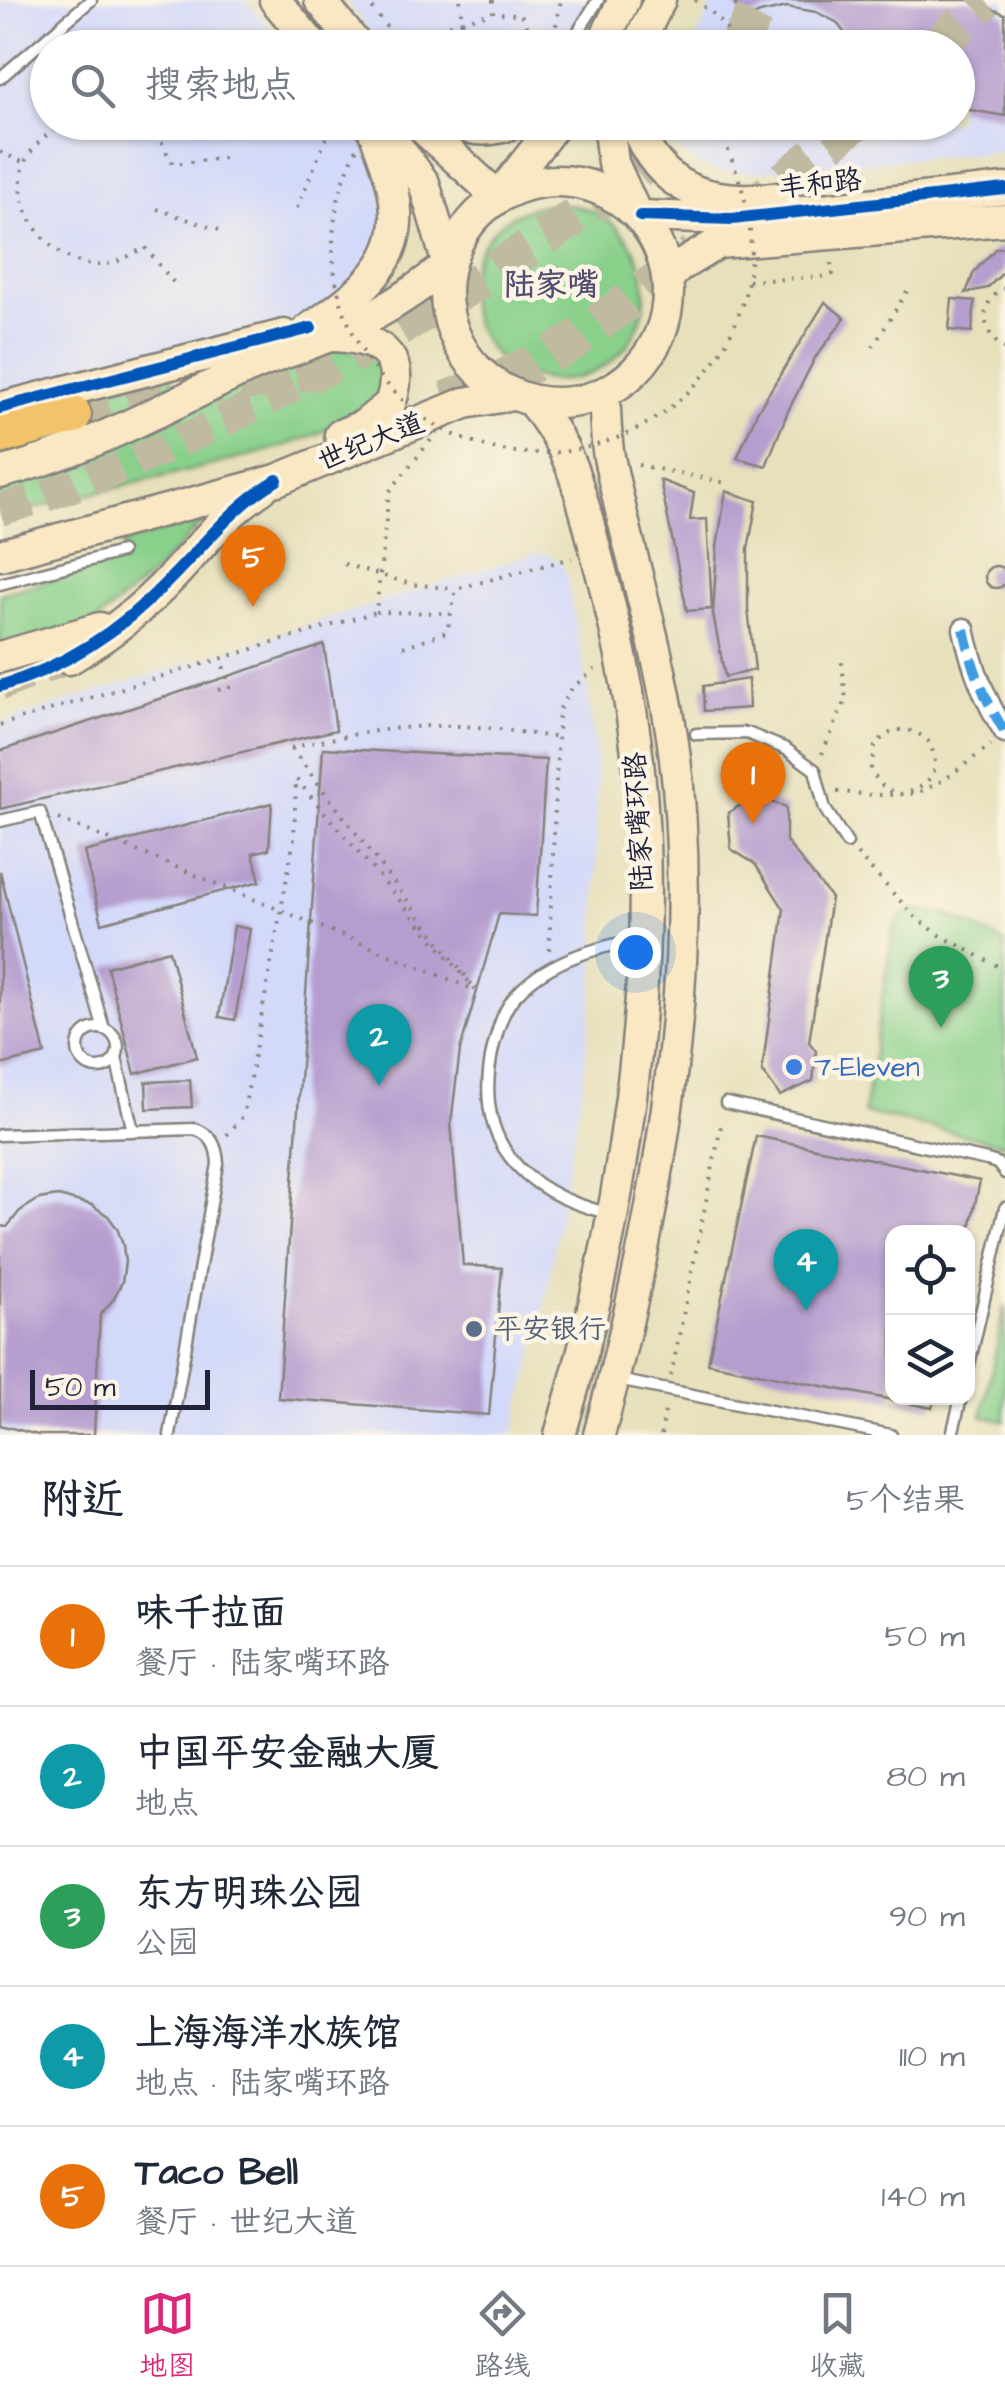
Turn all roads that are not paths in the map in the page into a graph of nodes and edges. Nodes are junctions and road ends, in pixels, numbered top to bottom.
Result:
1 (90, 0) edge
2 (275, 0) edge
3 (320, 0) edge
4 (598, 0) edge
5 (624, 0) edge
6 (660, 0) edge
7 (55, 30) edge
8 (300, 30) edge
9 (344, 30) edge
10 (579, 30) edge
11 (610, 30) edge
12 (645, 30) edge
13 (30, 52) edge
14 (0, 78) edge
15 (380, 140) edge
16 (389, 140) edge
17 (436, 140) edge
18 (543, 140) edge
19 (610, 140) edge
20 (643, 140) edge
21 (1005, 189) edge
22 (498, 197) junction
23 (869, 204) junction
24 (638, 214) junction
25 (1005, 220) edge
26 (448, 265) junction
27 (668, 278) junction
28 (320, 332) junction
29 (604, 394) junction
30 (522, 398) junction
31 (0, 408) edge
32 (72, 416) tunnel mouth
33 (0, 434) edge
34 (0, 473) edge
35 (287, 476) junction
36 (121, 552) dead end
37 (0, 555) edge
38 (0, 584) edge
39 (127, 620) junction
40 (964, 629) dead end
41 (0, 657) edge
42 (70, 659) tunnel mouth
43 (696, 734) dead end
44 (998, 738) edge
45 (0, 821) edge
46 (847, 843) road end
47 (642, 938) junction
48 (104, 1029) junction
49 (116, 1058) junction
50 (726, 1103) road end
51 (133, 1131) junction
52 (0, 1136) edge
53 (1005, 1173) edge
54 (1005, 1208) edge
55 (611, 1214) junction
56 (975, 1339) edge
57 (614, 1380) junction
58 (959, 1405) edge
59 (170, 1435) edge
60 (560, 1435) edge
61 (598, 1435) edge
62 (891, 1435) edge
63 (952, 1435) edge

1 - 7 lane
2 - 8 main road
3 - 9 main road
4 - 10 lane
5 - 11 main road
6 - 12 main road
13 - 14 lane
15 - 28 main road
16 - 26 main road
17 - 22 main road
18 - 22 main road
19 - 24 main road
20 - 23 main road
21 - 23 main road, 丰和路
22 - 24 main road
22 - 26 main road
23 - 24 main road, 丰和路
24 - 27 main road
25 - 27 main road, 丰和路
26 - 28 main road
26 - 30 main road
27 - 29 main road
28 - 31 main road
28 - 34 main road
28 - 35 main road
29 - 30 main road
29 - 57 main road, 陆家嘴环路
30 - 35 main road, 世纪大道
30 - 47 main road, 陆家嘴环路
32 - 33 highway
35 - 37 main road, 世纪大道
35 - 39 main road
36 - 38 lane
39 - 41 main road
39 - 42 main road
40 - 44 street
43 - 46 lane
45 - 48 lane
47 - 55 main road, 陆家嘴环路
47 - 55 lane
48 - 49 lane
48 - 49 lane
49 - 51 lane
50 - 53 lane
51 - 52 lane
51 - 59 lane
54 - 56 lane
55 - 60 main road, 陆家嘴环路
57 - 61 main road, 陆家嘴环路
57 - 62 lane
58 - 63 lane

